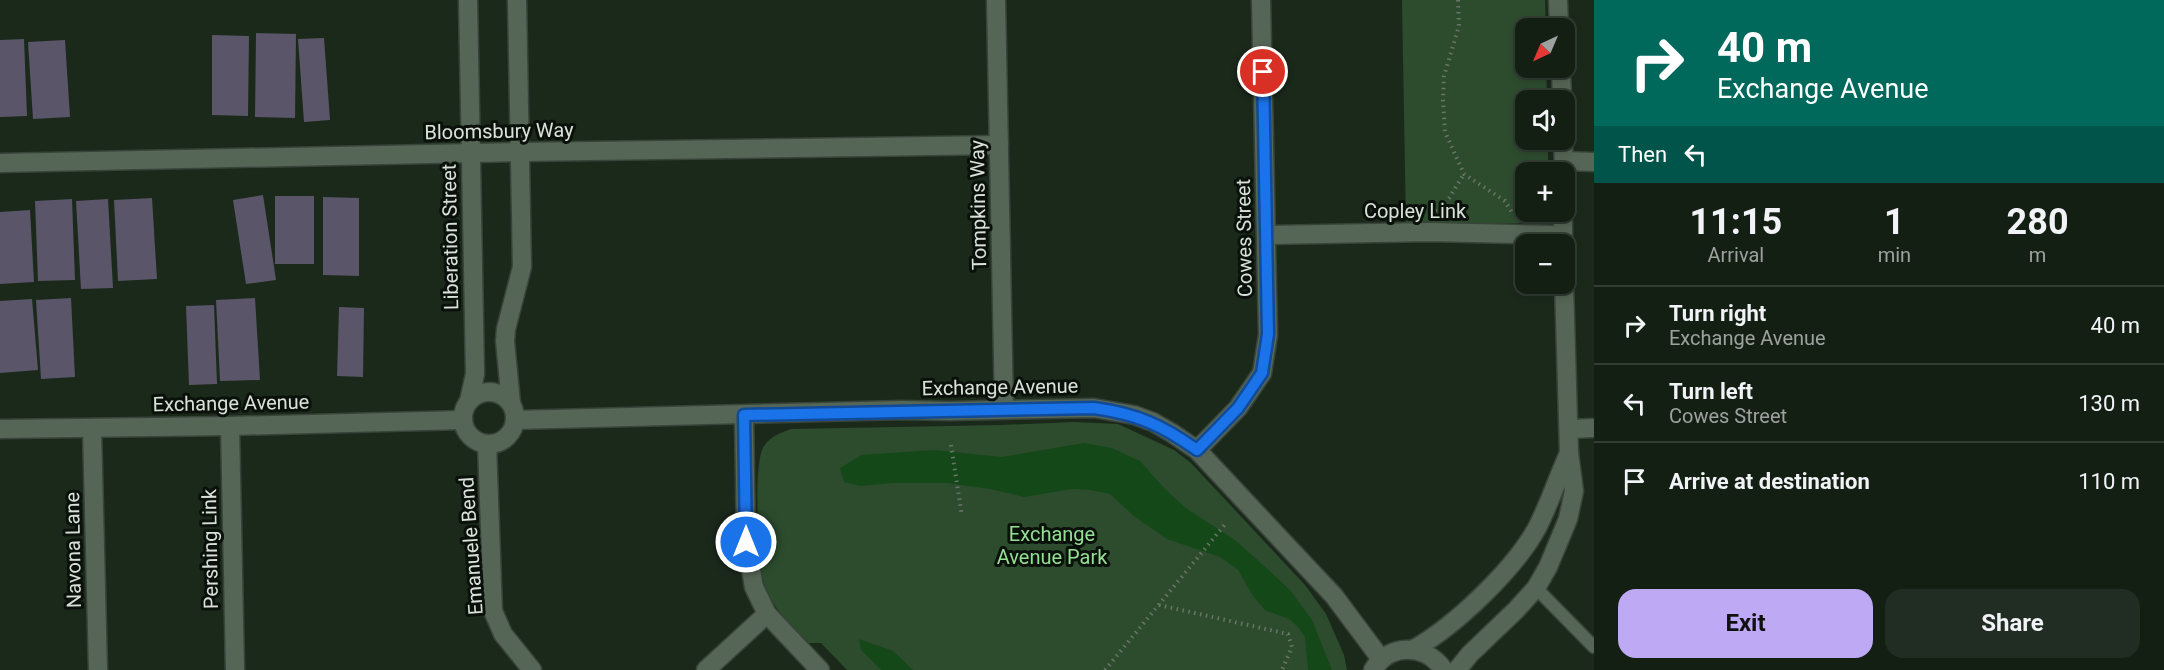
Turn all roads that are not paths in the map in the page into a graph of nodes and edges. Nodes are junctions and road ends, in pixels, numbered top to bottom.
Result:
1 (468, 0) edge
2 (517, 0) edge
3 (996, 0) edge
4 (1261, 0) edge
5 (1558, 0) edge
6 (1559, 18) edge
7 (999, 145) junction
8 (521, 152) junction
9 (471, 154) junction
10 (1594, 162) edge
11 (0, 163) edge
12 (1575, 165) edge
13 (1267, 235) junction
14 (1515, 237) edge
15 (1564, 294) edge
16 (469, 401) junction
17 (1004, 409) junction
18 (513, 412) junction
19 (744, 415) junction
20 (463, 420) junction
21 (230, 426) junction
22 (1594, 428) edge
23 (0, 429) edge
24 (92, 429) junction
25 (1569, 429) junction
26 (487, 444) junction
27 (1197, 450) junction
28 (1569, 453) junction
29 (1536, 588) junction
30 (767, 614) junction
31 (1594, 647) edge
32 (1414, 650) junction
33 (1377, 665) edge
34 (98, 670) edge
35 (235, 670) edge
36 (532, 670) edge
37 (706, 670) edge
38 (820, 670) edge
39 (1443, 670) edge
40 (1457, 670) edge

1 - 9 street, Liberation Street
2 - 8 street
3 - 7 street, Tompkins Way
4 - 13 street, Cowes Street
5 - 6 street
7 - 8 street, Bloomsbury Way
7 - 17 street, Tompkins Way
8 - 9 street, Bloomsbury Way
8 - 18 street
9 - 11 street, Bloomsbury Way
9 - 16 street, Liberation Street
10 - 12 street
13 - 14 street, Copley Link
13 - 27 street, Cowes Street
15 - 25 street
16 - 18 street
16 - 20 street
17 - 19 street, Exchange Avenue
17 - 27 street, Exchange Avenue
18 - 19 street, Exchange Avenue
18 - 26 street
19 - 30 street
20 - 21 street, Exchange Avenue
20 - 26 street
21 - 24 street, Exchange Avenue
21 - 35 street, Pershing Link
22 - 25 street
23 - 24 street, Exchange Avenue
24 - 34 street, Navona Lane
25 - 28 street
26 - 36 street, Emanuele Bend
27 - 33 street, Exchange Avenue
28 - 29 street
28 - 32 street
29 - 31 lane
29 - 40 street
30 - 37 street
30 - 38 street
32 - 33 street
32 - 39 street

